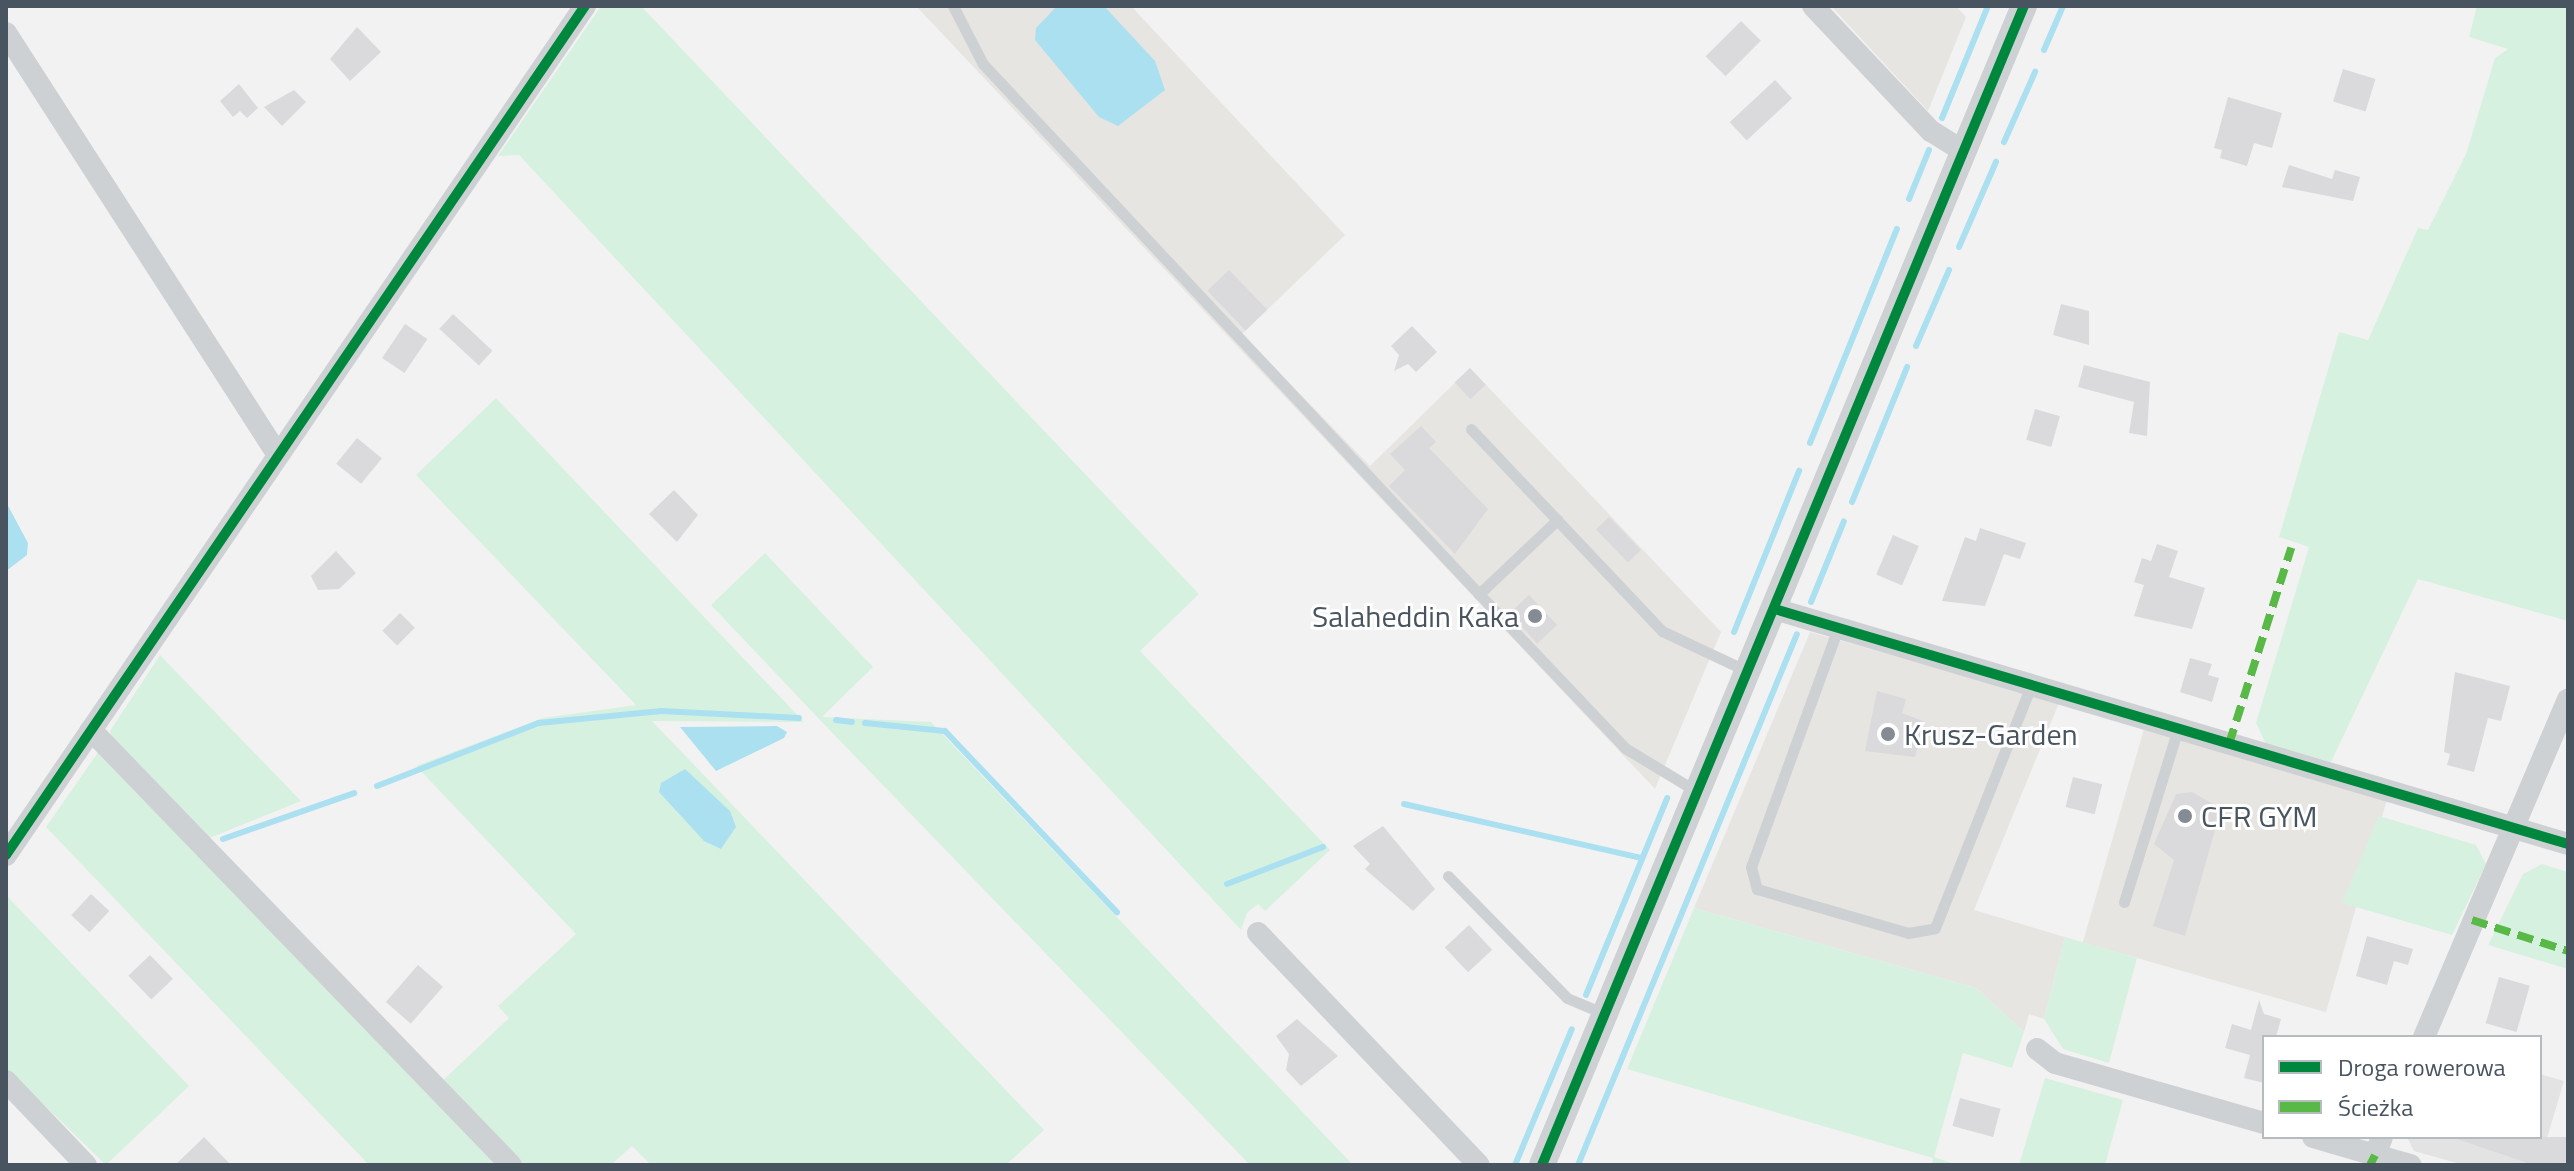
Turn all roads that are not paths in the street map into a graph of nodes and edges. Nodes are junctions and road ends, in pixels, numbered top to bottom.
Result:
1 (585, 6) edge
2 (953, 6) edge
3 (1813, 6) edge
4 (2024, 6) edge
5 (6, 33) edge
6 (1963, 151) junction
7 (1471, 429) dead end
8 (278, 455) junction
9 (1557, 520) junction
10 (1479, 594) junction
11 (1778, 610) junction
12 (1838, 628) junction
13 (1751, 673) junction
14 (2031, 685) junction
15 (2568, 699) edge
16 (2178, 729) junction
17 (91, 730) junction
18 (1700, 793) junction
19 (2509, 827) junction
20 (2568, 844) edge
21 (6, 855) edge
22 (1448, 876) dead end
23 (2124, 902) dead end
24 (1258, 933) dead end
25 (1606, 1014) junction
26 (2425, 1035) edge
27 (2037, 1049) dead end
28 (6, 1081) edge
29 (2262, 1122) edge
30 (2327, 1139) edge
31 (2378, 1146) edge
32 (86, 1165) edge
33 (511, 1165) edge
34 (1479, 1165) edge
35 (1542, 1165) edge
36 (2411, 1165) edge

1 - 8 street
2 - 10 lane
3 - 6 street
4 - 6 street
5 - 8 street
6 - 11 street
7 - 9 lane
8 - 17 street
9 - 10 lane
9 - 13 lane
10 - 18 lane
11 - 12 street
11 - 13 street
12 - 14 street
12 - 14 lane
13 - 18 street
14 - 16 street
15 - 19 street
16 - 19 street
16 - 23 lane
17 - 21 street
17 - 33 street
18 - 25 street
19 - 20 street
19 - 26 street
22 - 25 lane
24 - 34 street
25 - 35 street
27 - 29 street
28 - 32 street
30 - 31 street
31 - 36 street

